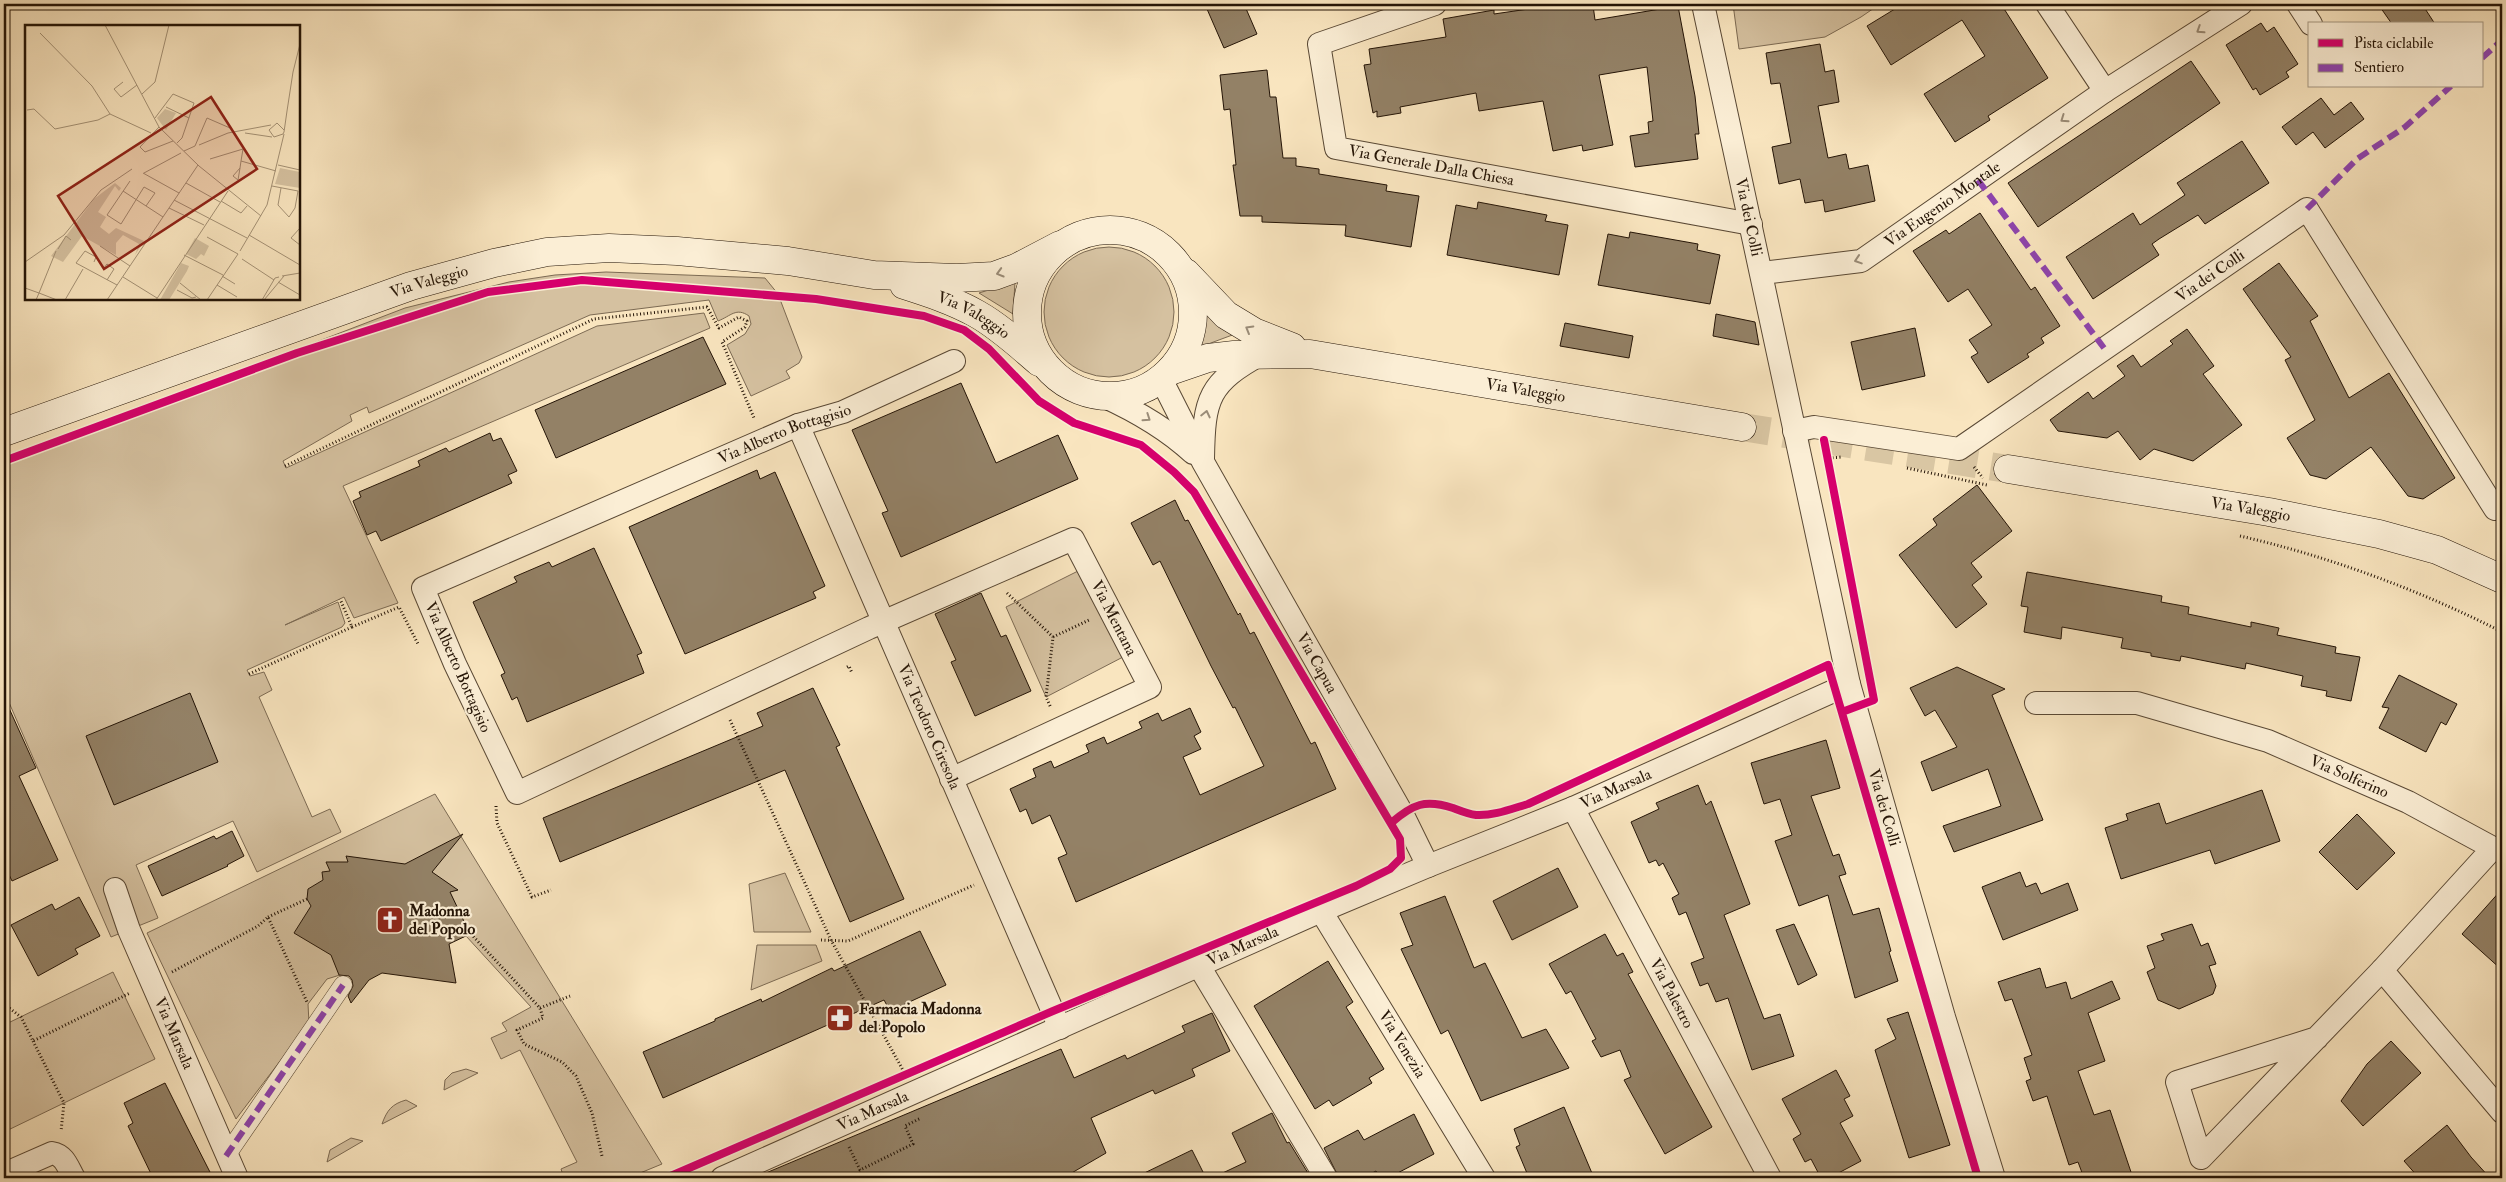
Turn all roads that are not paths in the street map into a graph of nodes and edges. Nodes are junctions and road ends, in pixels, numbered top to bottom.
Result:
1 (1435, 4) edge
2 (1703, 4) edge
3 (2048, 4) edge
4 (2241, 4) edge
5 (2298, 4) edge
6 (2310, 22) edge
7 (2105, 91) junction
8 (1751, 224) junction
9 (1060, 245) junction
10 (1180, 267) junction
11 (1762, 273) junction
12 (874, 275) junction
13 (1264, 353) junction
14 (1310, 354) junction
15 (954, 361) dead end
16 (1165, 375) junction
17 (1060, 380) junction
18 (1103, 396) junction
19 (798, 425) junction
20 (1742, 427) tunnel mouth
21 (1794, 430) junction
22 (4, 432) edge
23 (1203, 462) junction
24 (1998, 477) tunnel mouth
25 (2495, 509) dead end
26 (2498, 579) edge
27 (883, 622) junction
28 (1849, 684) junction
29 (2036, 703) dead end
30 (951, 779) junction
31 (1573, 808) junction
32 (1428, 866) junction
33 (115, 889) dead end
34 (1321, 911) junction
35 (1199, 966) junction
36 (2382, 970) junction
37 (343, 985) dead end
38 (1060, 1028) junction
39 (2317, 1038) junction
40 (2502, 1112) edge
41 (226, 1156) junction
42 (4, 1174) edge
43 (74, 1178) edge
44 (236, 1178) edge
45 (722, 1178) edge
46 (1326, 1178) edge
47 (1484, 1178) edge
48 (1770, 1178) edge
49 (1994, 1178) edge

1 - 8 street, Via Generale Dalla Chiesa
2 - 8 street, Via dei Colli
3 - 7 street
4 -> 7 street, Via Eugenio Montale
5 - 6 street
7 -> 11 street, Via Eugenio Montale
8 - 11 street, Via dei Colli
9 - 10 main road
9 -> 12 main road, Via Valeggio
9 - 17 main road
14 -> 10 main road, Via Valeggio
10 - 16 main road
11 - 21 street, Via dei Colli
12 - 17 main road, Via Valeggio
12 - 22 main road, Via Valeggio
13 - 14 main road, Via Valeggio
13 - 16 main road, Via Valeggio
23 -> 13 street
14 - 20 main road, Via Valeggio
15 - 19 street, Via Alberto Bottagisio
16 - 18 main road
16 - 23 street, Via Capua
17 - 18 main road
18 -> 23 street, Via Capua
19 - 27 street, Via Teodoro Ciresola
19 - 27 street, Via Alberto Bottagisio
21 - 25 street, Via dei Colli
21 - 28 street, Via dei Colli
23 - 32 street, Via Capua
24 - 26 main road, Via Valeggio
27 - 30 street, Via Teodoro Ciresola
27 - 30 street, Via Mentana
28 - 31 street, Via Marsala
28 - 49 street, Via dei Colli
29 - 36 street, Via Solferino
30 - 38 street, Via Teodoro Ciresola
31 - 32 street, Via Marsala
31 - 48 street, Via Palestro
32 - 34 street, Via Marsala
33 - 41 street, Via Marsala
34 - 35 street, Via Marsala
34 - 47 street, Via Venezia
35 - 38 street, Via Marsala
35 - 46 street
36 - 39 street, Via Solferino
36 - 40 street
37 - 41 street
38 - 45 street, Via Marsala
39 - 39 street, Via Solferino
41 - 44 street, Via Marsala
42 - 43 street

